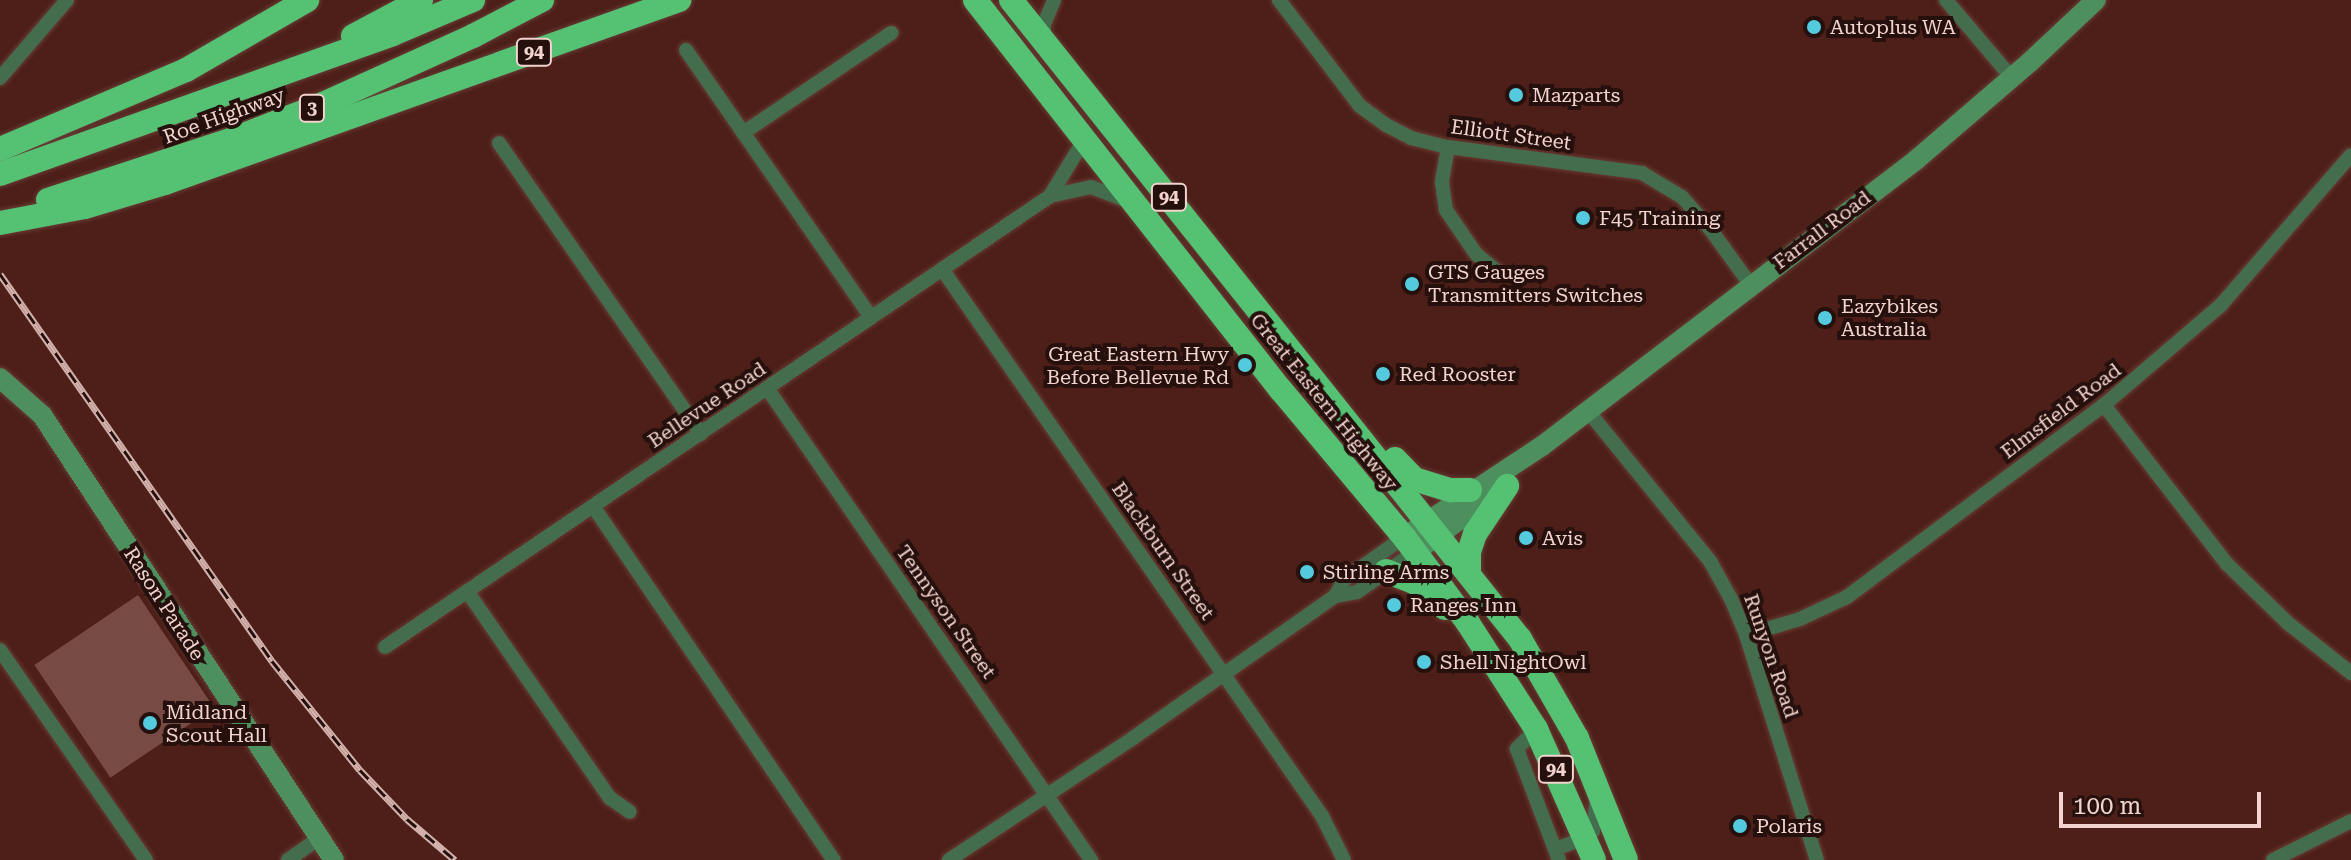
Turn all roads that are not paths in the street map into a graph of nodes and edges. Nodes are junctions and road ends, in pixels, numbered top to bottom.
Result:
1 (67, 0) edge
2 (307, 0) edge
3 (421, 0) edge
4 (473, 0) edge
5 (542, 0) edge
6 (663, 0) edge
7 (679, 0) edge
8 (960, 0) edge
9 (1011, 0) edge
10 (1054, 0) edge
11 (1279, 0) edge
12 (1946, 0) edge
13 (2096, 0) edge
14 (981, 7) edge
15 (604, 28) junction
16 (891, 33) dead end
17 (1044, 40) junction
18 (686, 50) dead end
19 (298, 65) junction
20 (0, 78) edge
21 (2012, 78) junction
22 (743, 133) junction
23 (1084, 140) junction
24 (499, 143) dead end
25 (1448, 147) junction
26 (0, 149) edge
27 (2351, 155) edge
28 (0, 174) edge
29 (1050, 196) junction
30 (79, 200) junction
31 (1135, 204) junction
32 (0, 215) edge
33 (0, 223) edge
34 (942, 269) junction
35 (1498, 272) dead end
36 (1750, 284) junction
37 (871, 317) junction
38 (0, 378) edge
39 (767, 388) junction
40 (2104, 405) junction
41 (1588, 411) junction
42 (1345, 415) junction
43 (701, 434) junction
44 (1538, 449) junction
45 (1507, 486) junction
46 (1470, 490) junction
47 (593, 506) junction
48 (1433, 527) junction
49 (1410, 544) junction
50 (1386, 571) junction
51 (1469, 571) junction
52 (467, 591) junction
53 (1335, 596) junction
54 (1464, 618) junction
55 (1746, 635) junction
56 (385, 647) dead end
57 (0, 650) edge
58 (2351, 673) edge
59 (1225, 675) junction
60 (1536, 729) junction
61 (1598, 785) junction
62 (1048, 795) junction
63 (630, 812) dead end
64 (2351, 821) edge
65 (318, 839) junction
66 (1590, 849) edge
67 (1557, 854) edge
68 (146, 860) edge
69 (288, 860) edge
70 (334, 860) edge
71 (834, 860) edge
72 (949, 860) edge
73 (1091, 860) edge
74 (1344, 860) edge
75 (1626, 860) edge
76 (1817, 860) edge
77 (2273, 860) edge

1 - 20 street
2 - 26 highway
3 - 19 highway
4 - 19 highway, Roe Highway / 3
5 - 30 highway, Roe Highway / 3
6 - 15 highway
7 - 15 highway, 94
8 - 14 highway, 94
9 - 17 highway, Great Eastern Highway / 94
10 - 17 street
11 - 25 street, Elliott Street
12 - 21 street
13 - 21 main road, Farrall Road
14 - 23 highway, Great Eastern Highway / 94
15 - 30 highway, 94
16 - 22 street
17 - 42 highway, Great Eastern Highway / 94
18 - 22 street
19 - 28 highway, Roe Highway / 3
21 - 36 main road, Farrall Road
22 - 37 street
23 - 29 street, Bellevue Road
23 - 31 highway, Great Eastern Highway / 94
24 - 43 street
25 - 35 street
25 - 36 street, Elliott Street
27 - 40 street, Elmsfield Road
29 - 31 street, Bellevue Road
29 - 34 street, Bellevue Road
30 - 32 highway, Roe Highway / 3
30 - 33 highway, 94
31 - 49 highway, Great Eastern Highway / 94
34 - 37 street, Bellevue Road
34 - 59 street, Blackburn Street
36 - 41 main road, Farrall Road
37 - 39 street, Bellevue Road
38 - 65 main road, Rason Parade
39 - 43 street, Bellevue Road
39 - 62 street, Tennyson Street
40 - 55 street, Elmsfield Road
40 - 58 street
41 - 44 main road, Farrall Road
41 - 55 street, Runyon Road
42 - 46 highway
42 - 48 highway, Great Eastern Highway / 94
43 - 47 street, Bellevue Road
44 - 45 main road, Farrall Road
44 - 46 main road, Farrall Road
45 - 48 main road, Farrall Road
45 - 51 highway
46 - 48 main road, Farrall Road
47 - 52 street, Bellevue Road
47 - 71 street
48 - 49 main road, Farrall Road
48 - 51 highway, Great Eastern Highway / 94
49 - 50 street
49 - 53 street
49 - 54 highway, Great Eastern Highway / 94
50 - 53 street
50 - 54 highway
51 - 61 highway, Great Eastern Highway / 94
52 - 56 street, Bellevue Road
52 - 63 street
53 - 59 street
54 - 60 highway, Great Eastern Highway / 94
55 - 76 street, Runyon Road
57 - 68 street
59 - 62 street
59 - 74 street, Blackburn Street
60 - 66 highway, Great Eastern Highway / 94
60 - 67 street
61 - 66 street
61 - 75 highway, Great Eastern Highway / 94
62 - 72 street
62 - 73 street, Tennyson Street
64 - 77 street
65 - 69 street
65 - 70 main road, Rason Parade
66 - 67 street

